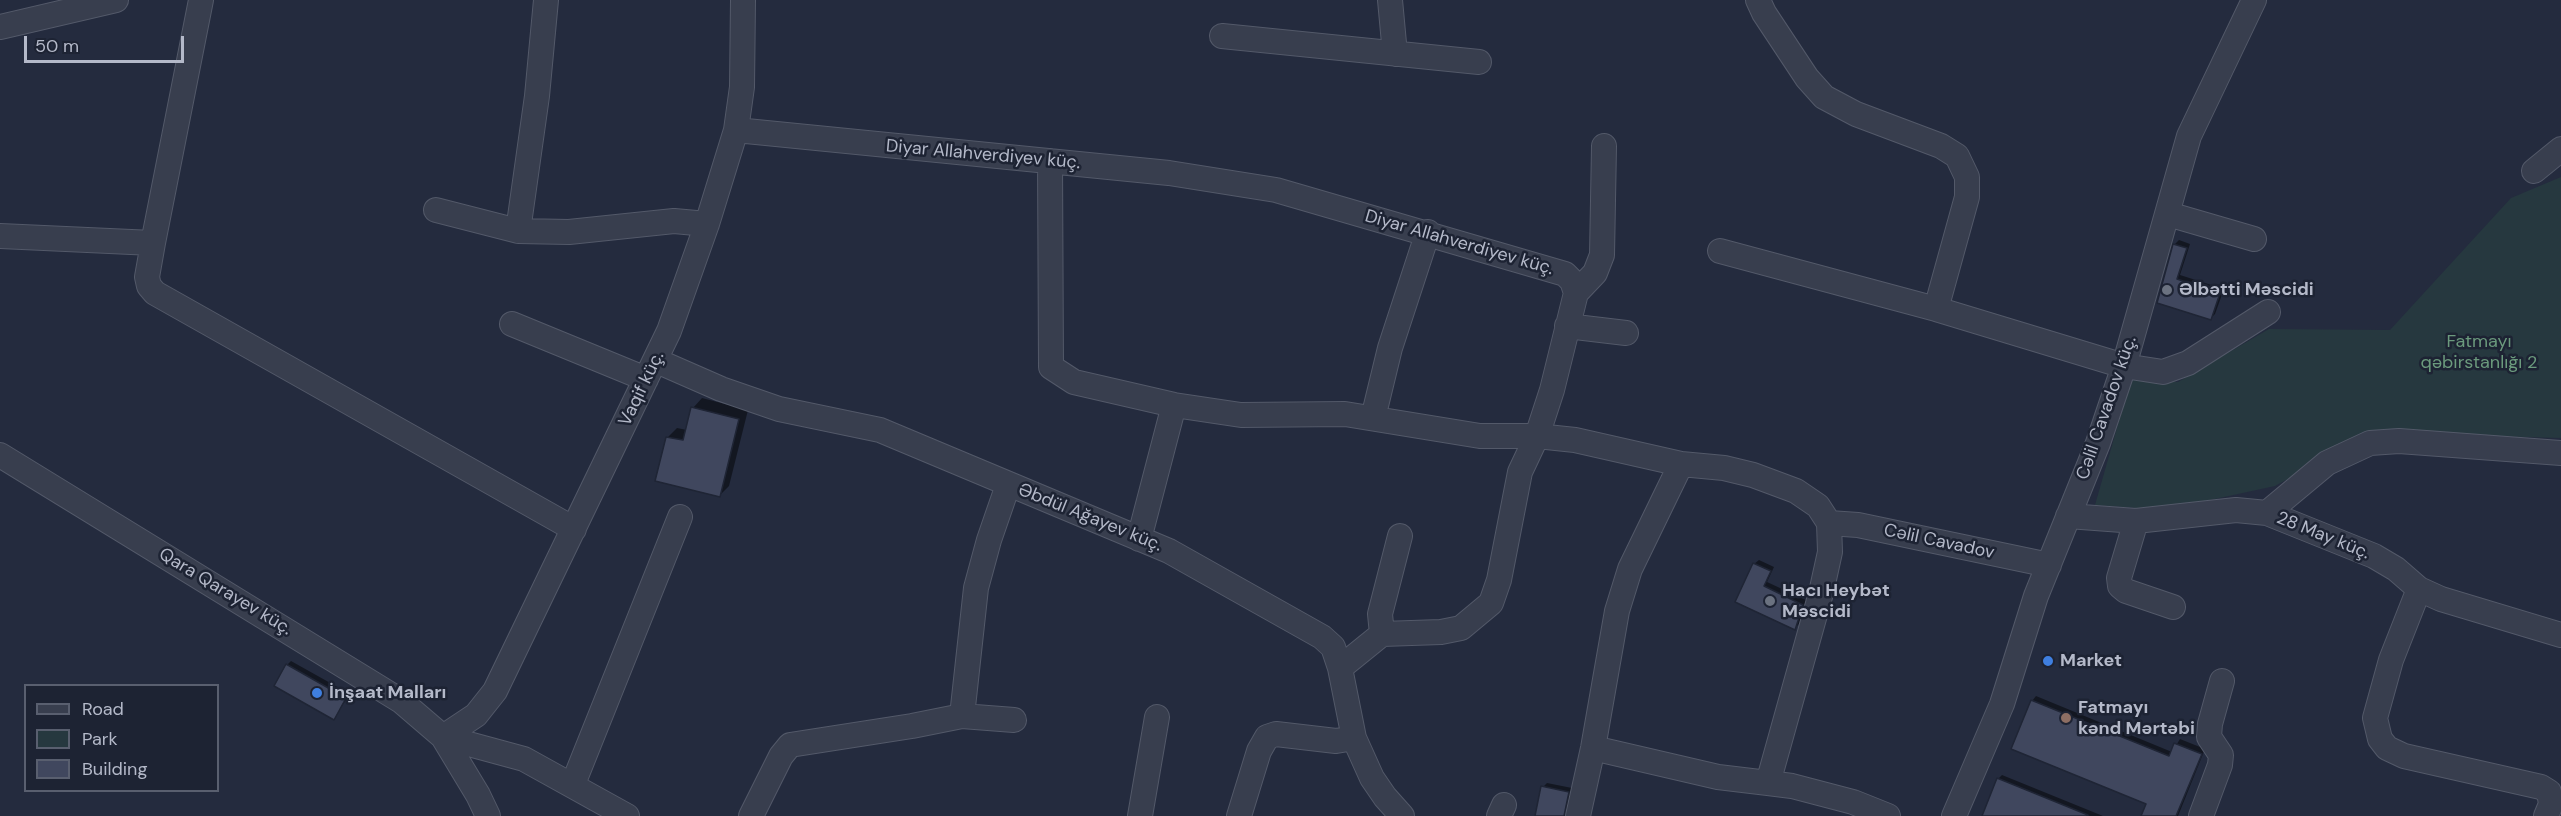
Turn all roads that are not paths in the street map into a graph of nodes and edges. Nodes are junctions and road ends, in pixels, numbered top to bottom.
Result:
1 (116, 0) edge
2 (201, 0) edge
3 (546, 0) edge
4 (743, 0) edge
5 (1390, 0) edge
6 (1758, 0) edge
7 (2254, 0) edge
8 (0, 27) edge
9 (1222, 36) dead end
10 (1395, 54) junction
11 (1479, 62) dead end
12 (736, 130) junction
13 (1604, 146) dead end
14 (2561, 149) edge
15 (1050, 160) junction
16 (2534, 171) dead end
17 (436, 210) dead end
18 (2168, 214) junction
19 (707, 224) junction
20 (518, 231) junction
21 (1428, 232) junction
22 (0, 236) edge
23 (2254, 239) dead end
24 (153, 243) junction
25 (1720, 251) dead end
26 (1576, 293) junction
27 (1936, 309) junction
28 (2268, 312) dead end
29 (512, 324) dead end
30 (1568, 326) junction
31 (1626, 333) dead end
32 (2124, 366) junction
33 (652, 370) junction
34 (1174, 405) junction
35 (1373, 418) junction
36 (1537, 436) junction
37 (2561, 453) edge
38 (0, 455) edge
39 (1681, 464) junction
40 (1008, 485) junction
41 (2267, 513) junction
42 (2068, 516) junction
43 (680, 517) dead end
44 (2136, 521) junction
45 (1829, 523) junction
46 (574, 529) junction
47 (1400, 536) dead end
48 (1139, 539) junction
49 (2049, 565) junction
50 (2419, 589) junction
51 (2173, 607) dead end
52 (1382, 634) junction
53 (2561, 635) edge
54 (1340, 668) junction
55 (2222, 681) dead end
56 (962, 716) junction
57 (1157, 717) dead end
58 (1014, 720) dead end
59 (443, 737) junction
60 (1354, 738) junction
61 (1593, 748) junction
62 (1768, 783) junction
63 (573, 784) junction
64 (488, 816) edge
65 (627, 816) edge
66 (751, 816) edge
67 (1140, 816) edge
68 (1239, 816) edge
69 (1402, 816) edge
70 (1578, 816) edge
71 (1888, 816) edge
72 (1954, 816) edge
73 (2201, 816) edge
74 (2546, 816) edge

1 - 8 street
2 - 24 street
3 - 20 street
4 - 12 street, Vaqif küç.
5 - 10 street
6 - 27 street
7 - 18 street, Cəlil Cavadov küç.
9 - 10 street
10 - 11 street
12 - 15 street, Diyar Allahverdiyev küç.
12 - 19 street, Vaqif küç.
13 - 26 street
14 - 16 street
15 - 21 street, Diyar Allahverdiyev küç.
15 - 34 street
17 - 20 street
18 - 23 street
18 - 32 street, Cəlil Cavadov küç.
19 - 20 street
19 - 33 street, Vaqif küç.
21 - 26 street, Diyar Allahverdiyev küç.
21 - 35 street
22 - 24 street
24 - 46 street
25 - 27 street
26 - 30 street
27 - 32 street
28 - 32 street
29 - 33 street, Əbdül Ağayev küç.
30 - 31 street
30 - 36 street
32 - 42 street, Cəlil Cavadov küç.
33 - 40 street, Əbdül Ağayev küç.
33 - 46 street, Vaqif küç.
34 - 35 street
34 - 48 street
35 - 36 street
36 - 39 street
36 - 52 street
37 - 41 street
38 - 59 street, Qara Qarayev küç.
39 - 45 street
39 - 61 street
40 - 48 street, Əbdül Ağayev küç.
40 - 56 street
41 - 44 street, 28 May küç.
41 - 50 street, 28 May küç.
42 - 44 street, 28 May küç.
42 - 49 street, Cəlil Cavadov küç.
43 - 63 street
44 - 51 street
45 - 49 street, Cəlil Cavadov
45 - 62 street
46 - 59 street, Vaqif küç.
47 - 52 street
48 - 54 street, Əbdül Ağayev küç.
49 - 72 street, Cəlil Cavadov küç.
50 - 53 street, 28 May küç.
50 - 74 street
52 - 54 street
54 - 60 street, Əbdül Ağayev küç.
55 - 73 street
56 - 58 street
56 - 66 street
57 - 67 street
59 - 63 street, Qara Qarayev küç.
59 - 64 street, Qara Qarayev küç.
60 - 68 street
60 - 69 street, Əbdül Ağayev küç.
61 - 62 street
61 - 70 street
62 - 71 street
63 - 65 street, Qara Qarayev küç.

